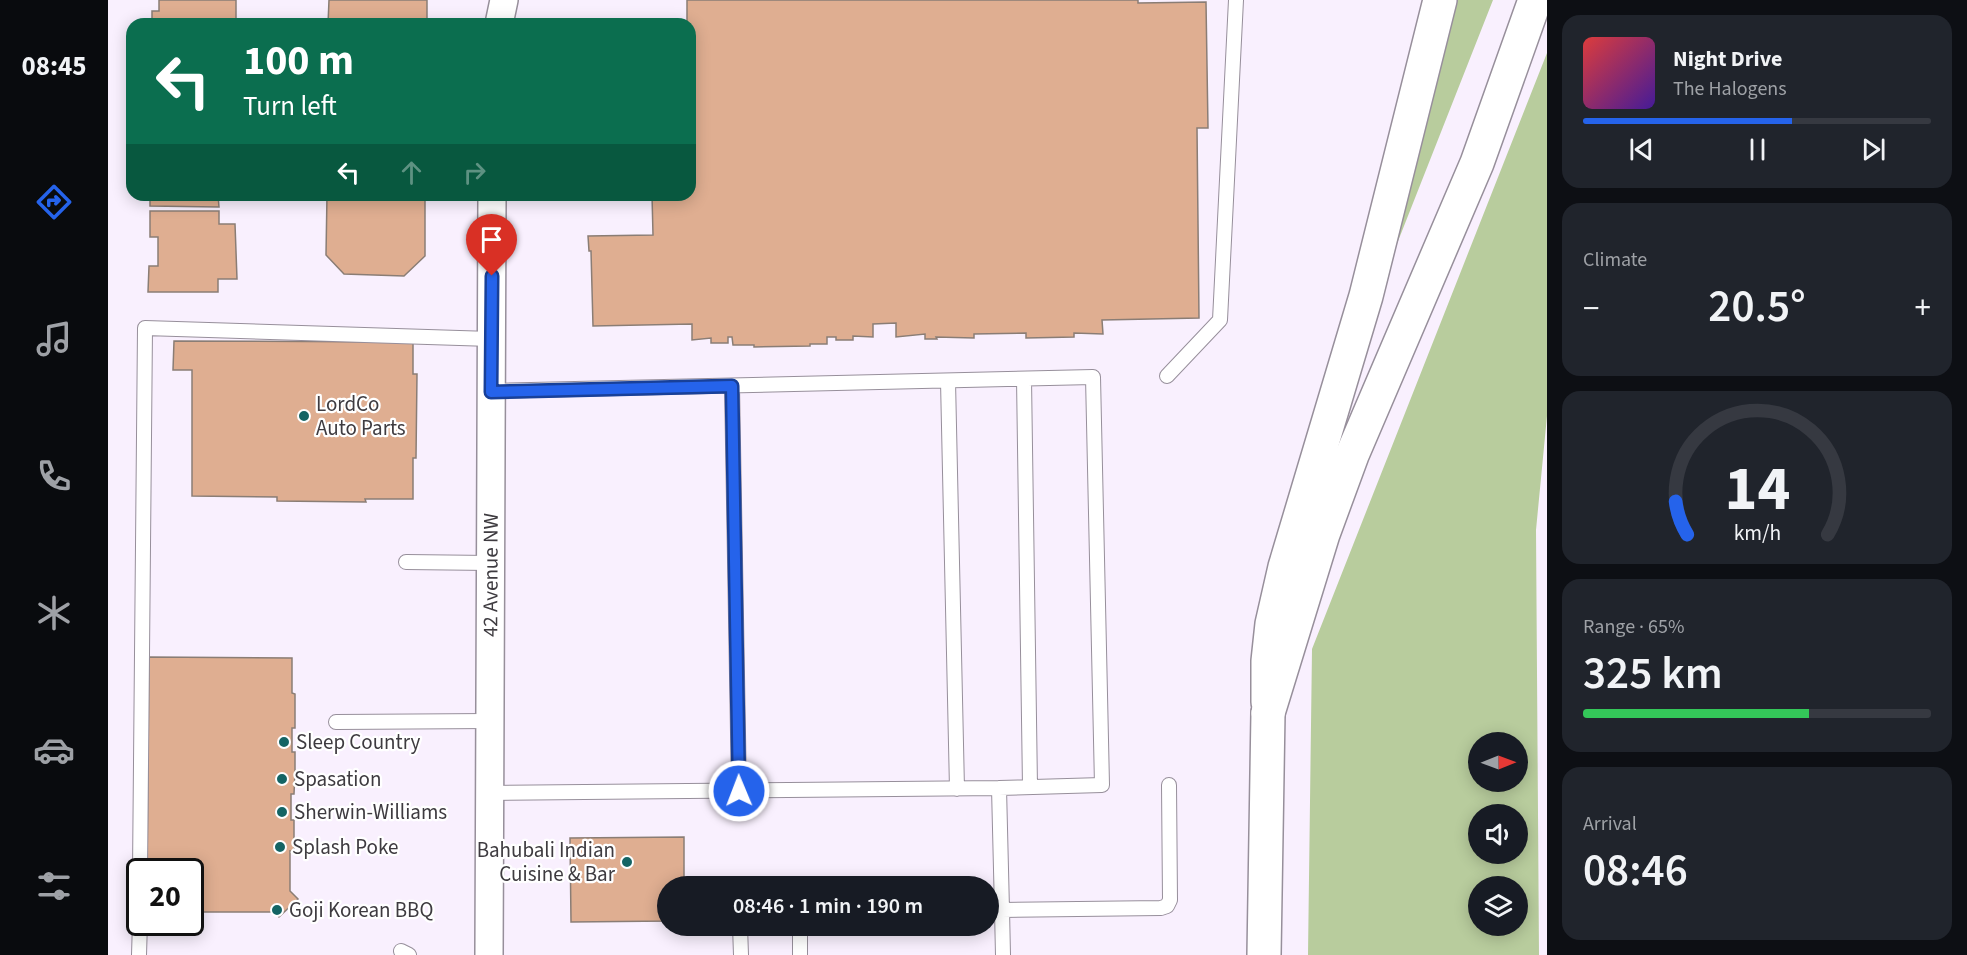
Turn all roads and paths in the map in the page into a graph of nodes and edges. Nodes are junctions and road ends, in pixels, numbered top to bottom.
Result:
1 (504, 0) edge
2 (1236, 0) edge
3 (1440, 0) edge
4 (1535, 0) edge
5 (500, 18) edge
6 (492, 201) edge
7 (491, 339) junction
8 (1167, 376) dead end
9 (1024, 379) junction
10 (948, 381) junction
11 (732, 386) junction
12 (491, 392) junction
13 (406, 562) dead end
14 (489, 563) junction
15 (1268, 713) junction
16 (489, 721) junction
17 (336, 722) dead end
18 (1169, 785) dead end
19 (1030, 787) junction
20 (999, 788) junction
21 (957, 789) junction
22 (739, 791) junction
23 (488, 793) junction
24 (140, 858) edge
25 (996, 876) edge
26 (999, 910) edge
27 (999, 932) edge
28 (140, 936) edge
29 (740, 936) edge
30 (800, 936) edge
31 (140, 955) edge
32 (489, 955) edge
33 (741, 955) edge
34 (800, 955) edge
35 (1003, 955) edge
36 (1264, 955) edge

1 - 5 street
2 - 8 lane
3 - 15 main road
4 - 15 main road
6 - 7 street, 42 Avenue NW
7 - 12 street, 42 Avenue NW
7 - 24 lane
9 - 10 lane
9 - 19 lane
9 - 19 lane
10 - 11 lane
10 - 21 lane
11 - 12 lane
11 - 22 lane
12 - 14 street, 42 Avenue NW
13 - 14 lane
14 - 16 street, 42 Avenue NW
15 - 36 main road
16 - 17 lane
16 - 23 street, 42 Avenue NW
18 - 26 lane
19 - 20 lane
20 - 21 lane
20 - 25 lane
21 - 22 lane
22 - 23 lane
23 - 32 street, 42 Avenue NW
27 - 35 lane
28 - 31 lane
29 - 33 lane
30 - 34 lane

